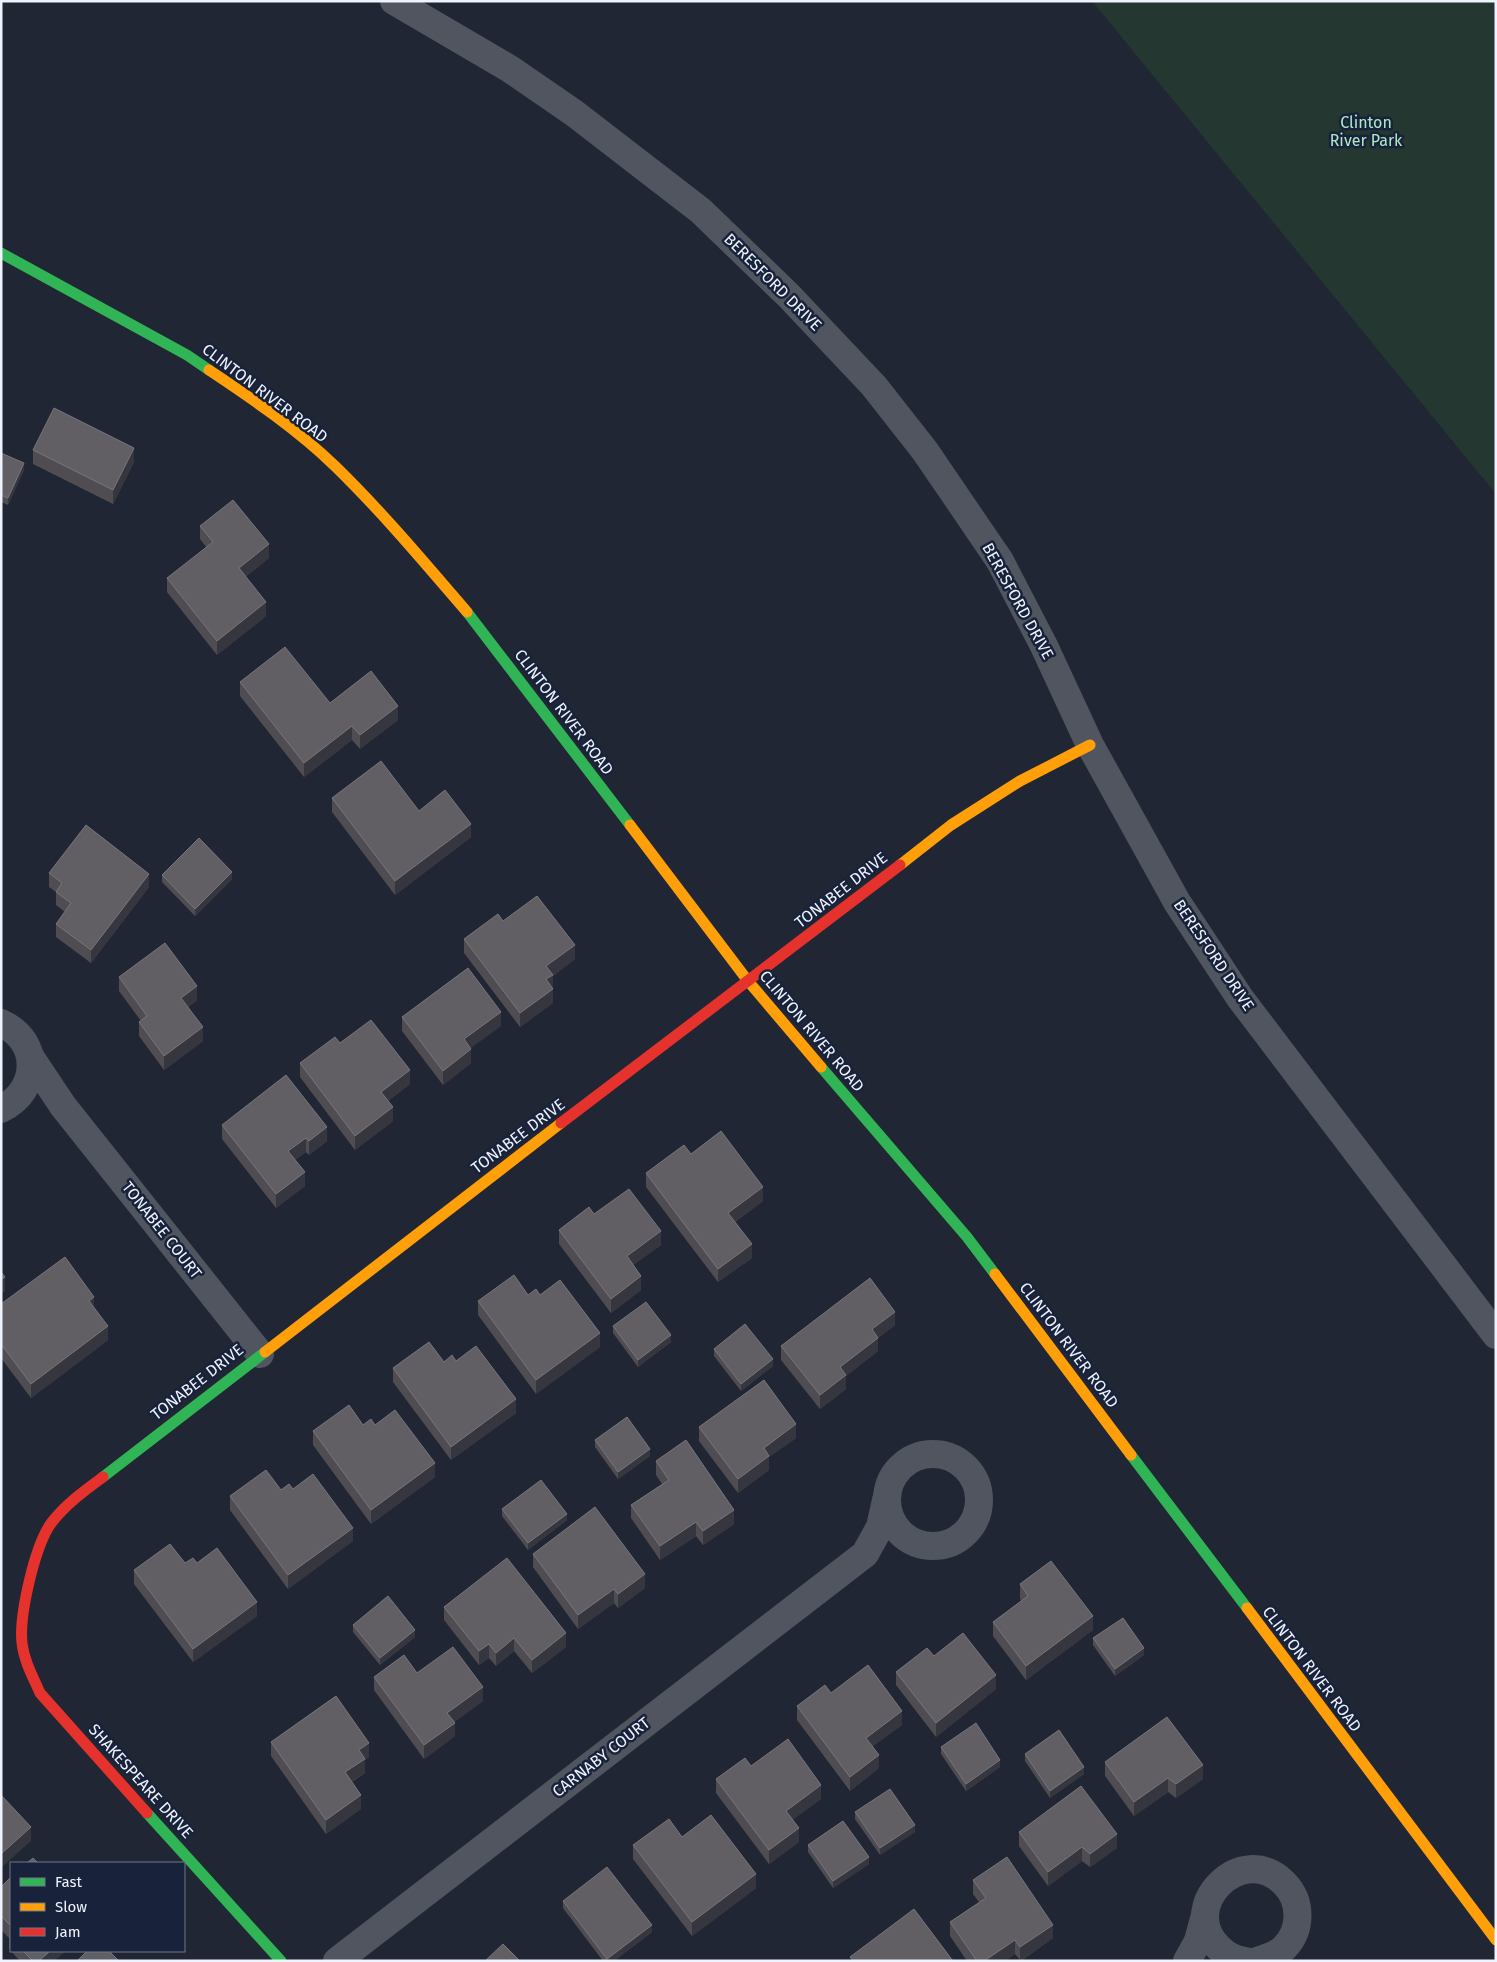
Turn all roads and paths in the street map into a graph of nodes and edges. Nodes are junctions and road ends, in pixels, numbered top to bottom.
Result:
1 (394, 1) edge
2 (1, 254) edge
3 (1090, 745) junction
4 (748, 981) junction
5 (1, 1022) edge
6 (31, 1058) junction
7 (63, 1106) junction
8 (2, 1109) edge
9 (1496, 1335) edge
10 (260, 1354) junction
11 (886, 1500) junction
12 (922, 1545) junction
13 (865, 1554) junction
14 (25, 1604) joint
15 (1205, 1915) junction
16 (1496, 1940) edge
17 (1240, 1960) edge
18 (281, 1961) edge
19 (337, 1961) edge
20 (1186, 1961) edge
21 (1212, 1961) edge
22 (1246, 1961) edge
23 (1257, 1961) edge

1 - 3 street, BERESFORD DRIVE
2 - 4 street, CLINTON RIVER ROAD
3 - 4 street, TONABEE DRIVE
3 - 9 street, BERESFORD DRIVE
4 - 10 street, TONABEE DRIVE
4 - 16 street, CLINTON RIVER ROAD
5 - 6 street, TONABEE COURT
6 - 7 street, TONABEE COURT
6 - 8 street
7 - 8 street
7 - 10 street, TONABEE COURT
10 - 14 street, TONABEE DRIVE
11 - 12 street
11 - 12 street, CARNABY COURT
11 - 13 street, CARNABY COURT
12 - 13 street, CARNABY COURT
13 - 19 street, CARNABY COURT
14 - 18 street, SHAKESPEARE DRIVE
15 - 17 street
15 - 20 street
15 - 23 street
17 - 21 street
17 - 22 street

